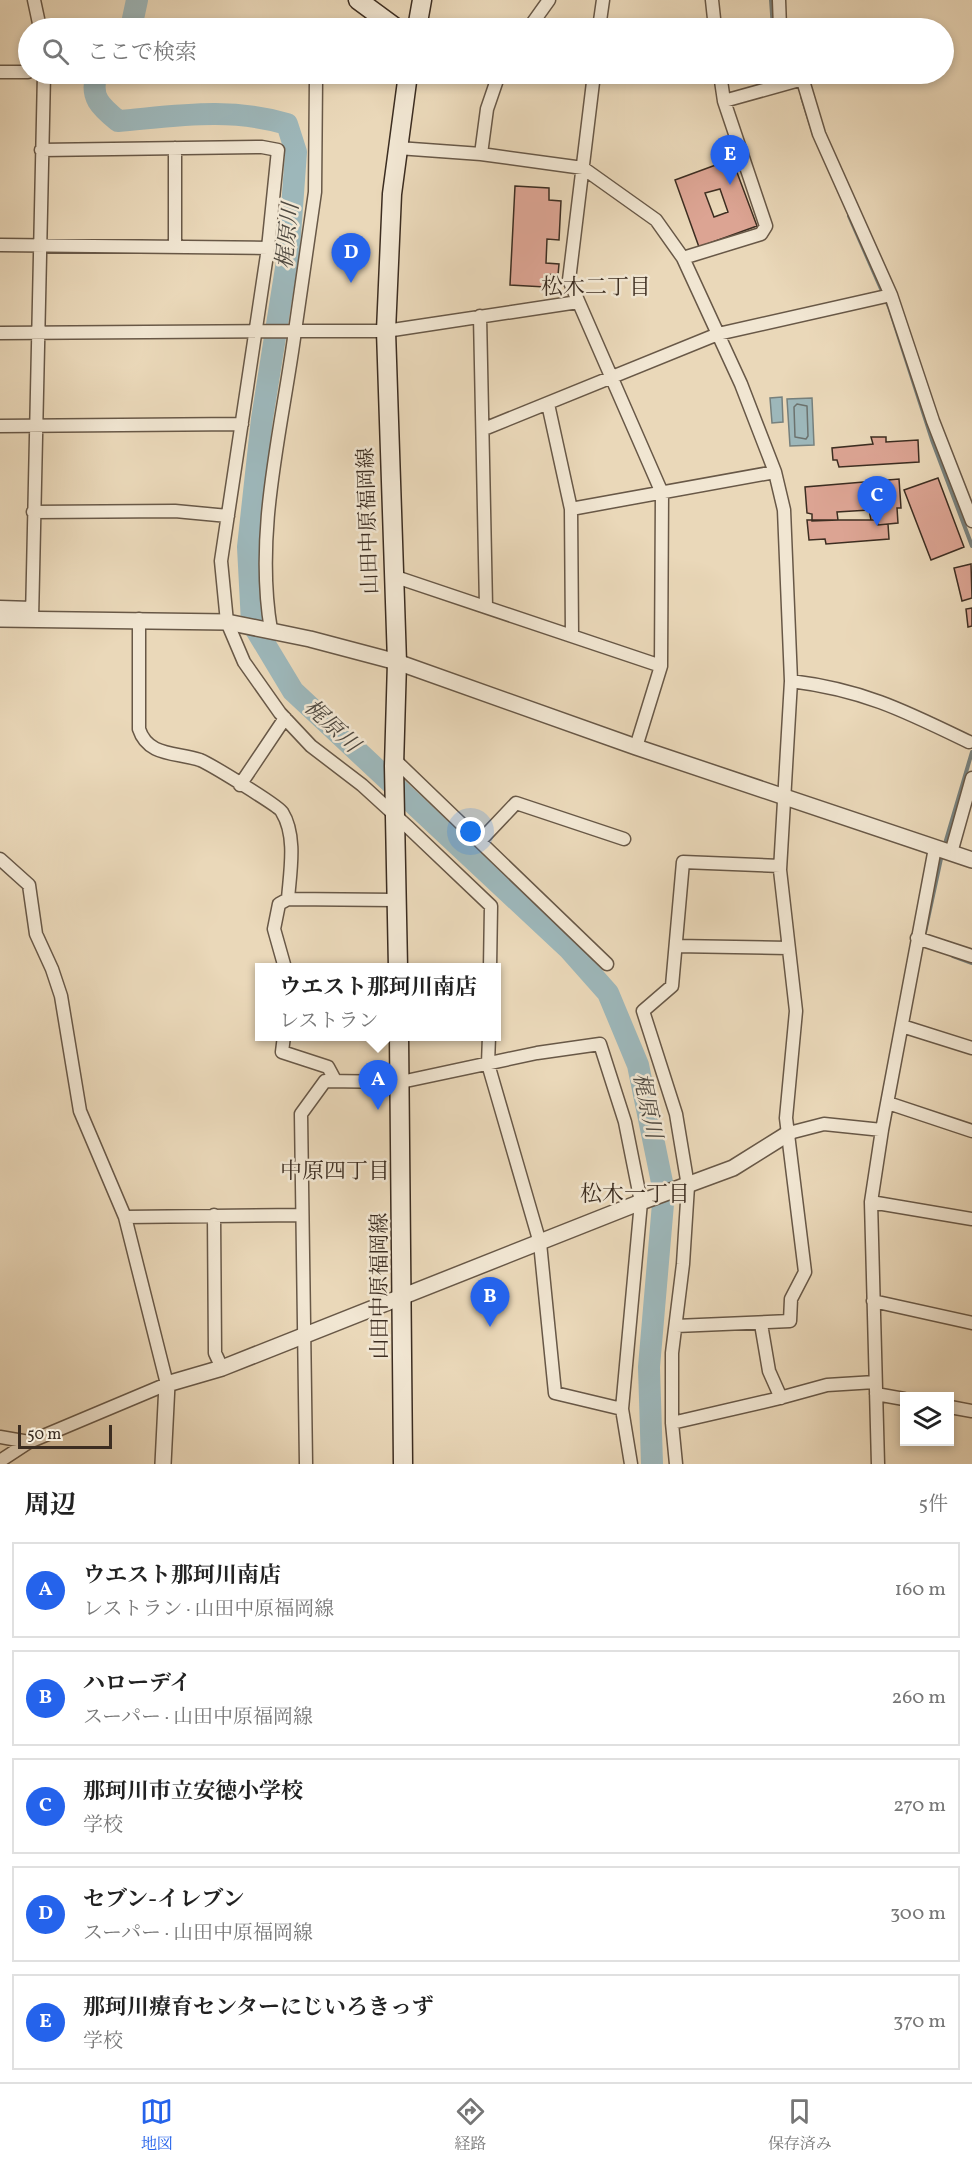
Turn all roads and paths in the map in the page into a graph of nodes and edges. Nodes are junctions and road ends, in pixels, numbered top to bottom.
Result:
1 (34, 0) edge
2 (358, 0) edge
3 (422, 0) edge
4 (549, 0) edge
5 (603, 0) edge
6 (712, 0) edge
7 (779, 0) edge
8 (378, 16) junction
9 (38, 18) edge
10 (376, 18) edge
11 (381, 18) edge
12 (419, 18) edge
13 (536, 18) edge
14 (600, 18) edge
15 (714, 18) edge
16 (780, 18) edge
17 (0, 72) edge
18 (18, 72) edge
19 (44, 84) edge
20 (316, 84) edge
21 (407, 84) edge
22 (496, 84) edge
23 (593, 84) edge
24 (721, 84) edge
25 (777, 84) edge
26 (804, 84) edge
27 (724, 101) junction
28 (175, 148) junction
29 (398, 148) junction
30 (42, 150) junction
31 (481, 154) junction
32 (583, 168) junction
33 (0, 245) edge
34 (38, 246) junction
35 (175, 247) junction
36 (268, 248) junction
37 (684, 258) junction
38 (891, 295) junction
39 (579, 302) junction
40 (480, 316) junction
41 (257, 331) junction
42 (296, 331) junction
43 (387, 331) junction
44 (38, 332) junction
45 (0, 333) edge
46 (718, 334) junction
47 (611, 376) junction
48 (548, 404) junction
49 (242, 424) junction
50 (35, 425) junction
51 (0, 426) edge
52 (484, 429) junction
53 (775, 472) junction
54 (662, 493) junction
55 (571, 509) junction
56 (33, 512) junction
57 (228, 516) junction
58 (972, 521) edge
59 (393, 576) junction
60 (486, 606) junction
61 (0, 607) edge
62 (32, 613) junction
63 (0, 619) edge
64 (139, 619) junction
65 (230, 622) junction
66 (269, 629) junction
67 (572, 635) junction
68 (397, 663) junction
69 (661, 666) junction
70 (791, 681) junction
71 (285, 718) junction
72 (969, 742) dead end
73 (636, 747) junction
74 (394, 763) junction
75 (972, 778) edge
76 (240, 785) junction
77 (785, 796) junction
78 (395, 809) junction
79 (624, 839) dead end
80 (481, 840) junction
81 (935, 848) junction
82 (951, 853) junction
83 (0, 859) edge
84 (972, 860) edge
85 (780, 866) junction
86 (288, 899) junction
87 (396, 900) junction
88 (917, 938) junction
89 (675, 946) junction
90 (788, 948) junction
91 (972, 956) edge
92 (284, 963) edge
93 (398, 963) edge
94 (490, 963) edge
95 (607, 964) dead end
96 (902, 1026) junction
97 (283, 1041) edge
98 (399, 1041) edge
99 (489, 1041) edge
100 (972, 1048) edge
101 (489, 1064) junction
102 (335, 1080) junction
103 (401, 1082) junction
104 (888, 1103) junction
105 (882, 1130) junction
106 (972, 1131) edge
107 (789, 1133) junction
108 (688, 1186) junction
109 (641, 1202) junction
110 (871, 1202) junction
111 (214, 1215) junction
112 (302, 1215) junction
113 (125, 1217) junction
114 (972, 1220) edge
115 (540, 1243) junction
116 (402, 1298) junction
117 (873, 1301) junction
118 (972, 1323) edge
119 (761, 1324) junction
120 (676, 1326) junction
121 (303, 1335) junction
122 (222, 1368) junction
123 (167, 1384) junction
124 (875, 1388) junction
125 (900, 1397) edge
126 (781, 1398) junction
127 (954, 1408) edge
128 (622, 1409) junction
129 (972, 1411) edge
130 (672, 1423) junction
131 (0, 1437) edge
132 (28, 1442) junction
133 (0, 1461) edge
134 (163, 1464) edge
135 (306, 1464) edge
136 (403, 1464) edge
137 (631, 1464) edge
138 (676, 1464) edge
139 (878, 1464) edge

1 - 9 street
2 - 8 main road
3 - 12 main road
4 - 13 street
5 - 14 street
6 - 15 street
7 - 16 street
8 - 10 street
8 - 11 main road
17 - 18 street
19 - 30 street
20 - 42 street
21 - 29 main road, 山田中原福岡線
22 - 31 street
23 - 32 street
24 - 27 street
25 - 27 street
26 - 38 street
27 - 37 street
28 - 30 street
28 - 35 street
28 - 36 street
29 - 31 street
29 - 43 main road, 山田中原福岡線
30 - 34 street
31 - 32 street
32 - 37 street
32 - 39 street
33 - 34 street
34 - 35 street
34 - 44 street
35 - 36 street
36 - 41 street
37 - 46 street
38 - 46 street
38 - 58 street
39 - 40 street
39 - 47 street
40 - 43 street
40 - 52 street
41 - 42 street
41 - 44 street
41 - 49 street
42 - 43 street
42 - 66 street
43 - 59 main road, 山田中原福岡線
44 - 45 street
44 - 50 street
46 - 47 street
46 - 53 street
47 - 48 street
47 - 54 street
48 - 52 street
48 - 55 street
49 - 50 street
49 - 57 street
50 - 51 street
50 - 56 street
52 - 60 street
53 - 54 street
53 - 70 street
54 - 55 street
54 - 69 street
55 - 67 street
56 - 57 street
56 - 62 street
57 - 65 street
59 - 60 street
59 - 68 main road, 山田中原福岡線
60 - 67 street
61 - 62 street
62 - 63 street
62 - 64 street
64 - 65 street
64 - 76 street
65 - 66 street
65 - 71 street
66 - 68 street
67 - 69 street
68 - 73 street
68 - 74 main road, 山田中原福岡線
69 - 73 street
70 - 72 street
70 - 77 street
71 - 76 street
71 - 78 street
73 - 77 street
74 - 78 main road, 山田中原福岡線
74 - 80 street
75 - 82 street
76 - 86 street
77 - 81 street
77 - 85 street
78 - 87 main road, 山田中原福岡線
78 - 94 street
79 - 80 street
80 - 95 street
81 - 82 street
81 - 88 street
82 - 84 street
83 - 113 street
85 - 89 street
85 - 90 street
86 - 87 street
86 - 92 street
87 - 93 main road, 山田中原福岡線
88 - 91 street
88 - 96 street
89 - 90 street
89 - 108 street
90 - 107 street
96 - 100 street
96 - 104 street
97 - 102 street
98 - 103 main road, 山田中原福岡線
99 - 101 street
101 - 103 street
101 - 109 street
101 - 115 street
102 - 103 street
102 - 112 street
103 - 116 main road, 山田中原福岡線
104 - 105 street
104 - 106 street
105 - 107 street
105 - 110 street
107 - 108 street
107 - 119 street
108 - 109 street
108 - 120 street
109 - 115 street
109 - 128 street
110 - 114 street
110 - 117 street
111 - 112 street
111 - 113 street
111 - 122 street
112 - 121 street
113 - 123 street
115 - 116 street
115 - 128 street
116 - 121 street
116 - 136 main road, 山田中原福岡線
117 - 118 street
117 - 124 street
119 - 120 street
119 - 126 street
120 - 130 street
121 - 122 street
121 - 135 street
122 - 123 street
123 - 132 street
123 - 134 street
124 - 125 street
124 - 126 street
124 - 139 street
126 - 130 street
127 - 129 street
128 - 137 street
130 - 138 street
131 - 132 street
132 - 133 street

